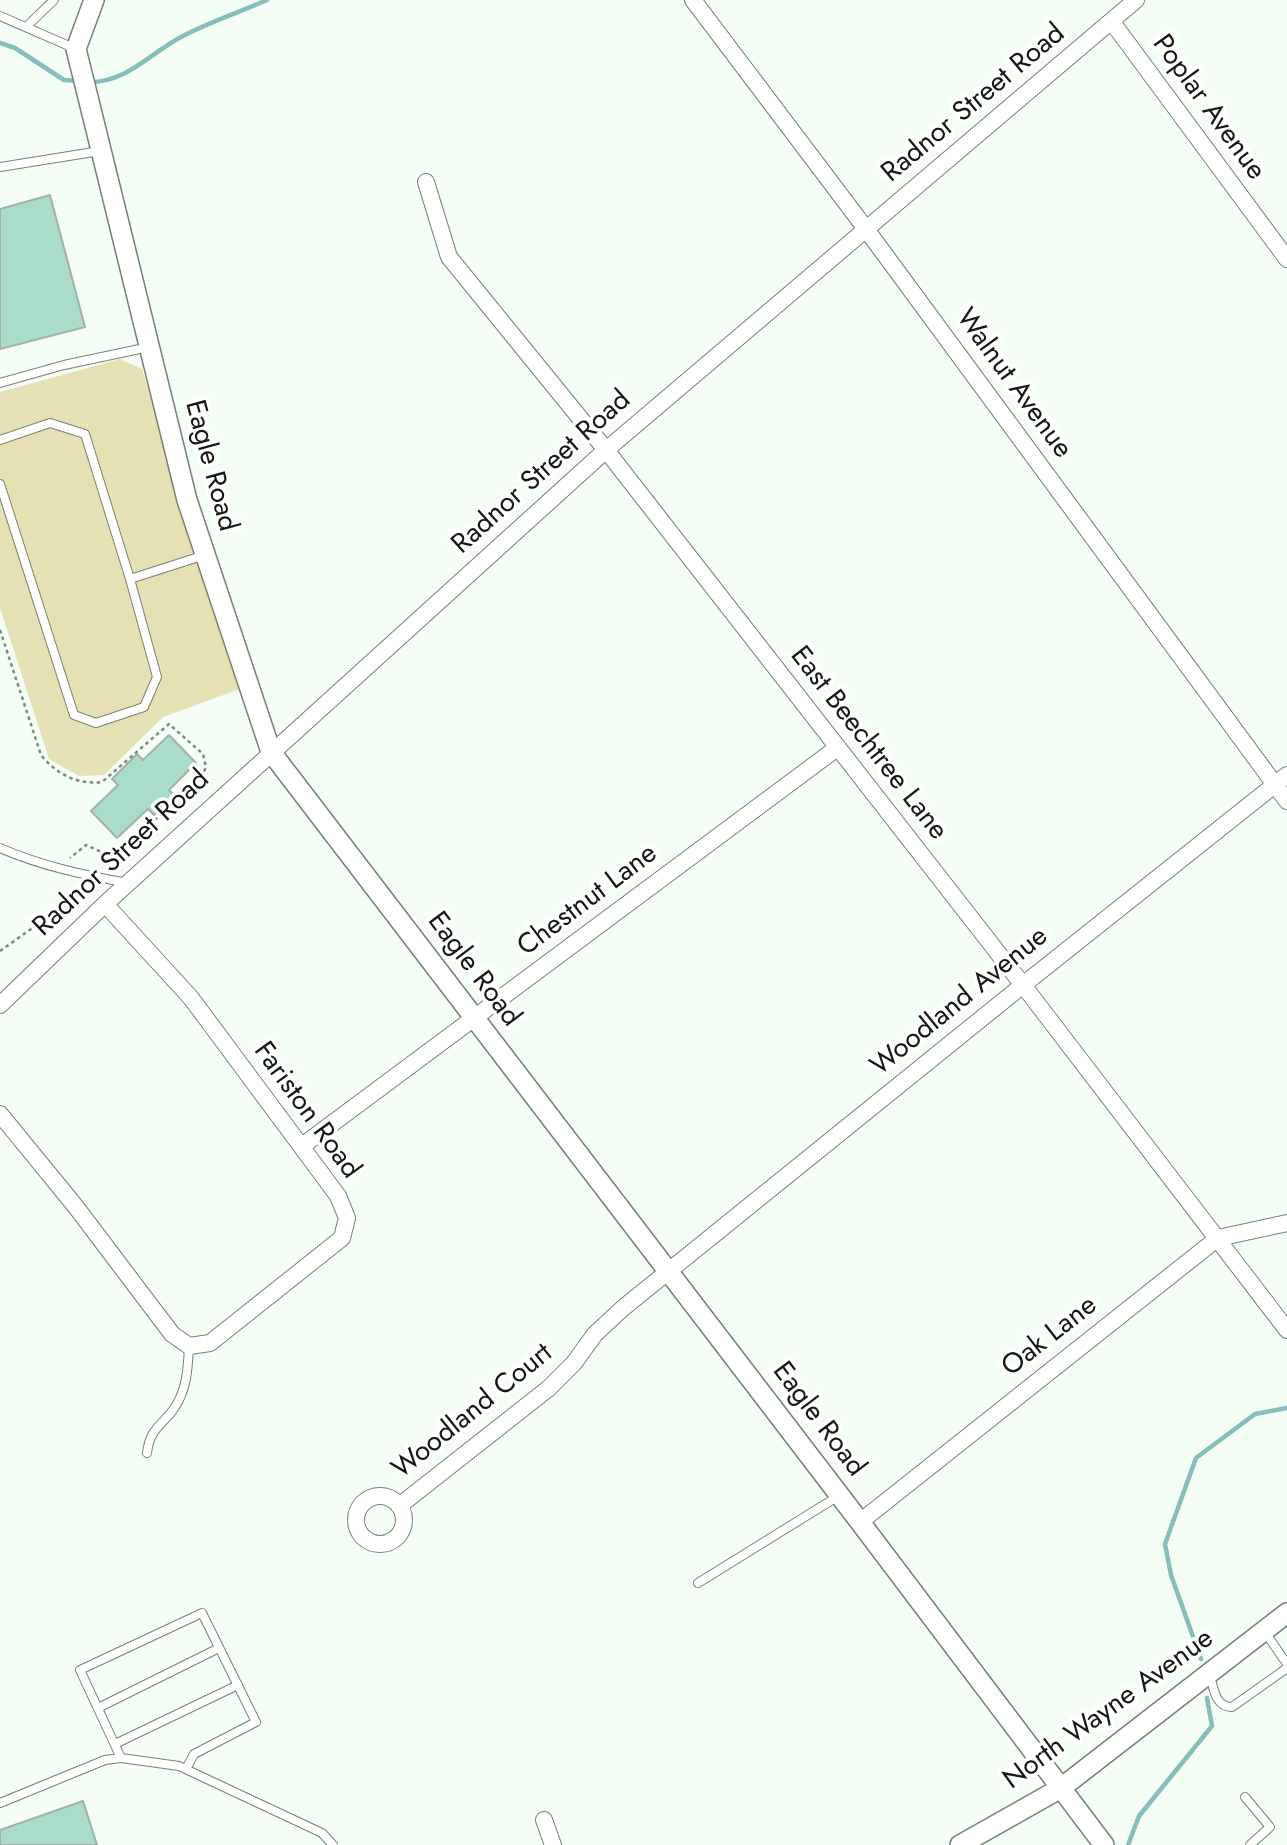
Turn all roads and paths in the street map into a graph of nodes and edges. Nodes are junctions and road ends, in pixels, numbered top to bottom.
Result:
1 (54, 0) edge
2 (94, 0) edge
3 (694, 0) edge
4 (1136, 0) edge
5 (0, 16) edge
6 (1112, 22) junction
7 (26, 27) junction
8 (76, 49) junction
9 (100, 151) junction
10 (0, 167) edge
11 (426, 182) dead end
12 (866, 229) junction
13 (1287, 259) edge
14 (149, 347) junction
15 (0, 383) edge
16 (0, 440) edge
17 (606, 450) junction
18 (0, 484) edge
19 (205, 555) junction
20 (130, 579) junction
21 (0, 630) edge
22 (837, 748) junction
23 (271, 752) junction
24 (1281, 780) edge
25 (1287, 801) edge
26 (0, 848) edge
27 (58, 868) junction
28 (103, 878) junction
29 (128, 883) junction
30 (105, 904) junction
31 (0, 951) edge
32 (1023, 985) junction
33 (0, 1004) edge
34 (474, 1018) junction
35 (0, 1114) edge
36 (302, 1146) junction
37 (1287, 1223) edge
38 (1218, 1238) junction
39 (669, 1271) junction
40 (1287, 1330) edge
41 (189, 1346) junction
42 (147, 1452) dead end
43 (839, 1495) junction
44 (400, 1506) dead end
45 (860, 1522) junction
46 (698, 1583) dead end
47 (1287, 1613) edge
48 (1264, 1631) junction
49 (219, 1648) junction
50 (1287, 1666) edge
51 (1210, 1673) junction
52 (238, 1685) junction
53 (98, 1708) junction
54 (115, 1744) junction
55 (121, 1758) junction
56 (186, 1769) junction
57 (1061, 1788) junction
58 (1245, 1797) dead end
59 (0, 1803) edge
60 (544, 1820) dead end
61 (333, 1845) edge
62 (553, 1845) edge
63 (960, 1845) edge
64 (1104, 1845) edge
65 (1250, 1845) edge

1 - 7 lane
2 - 8 street
3 - 12 street, Walnut Avenue
4 - 6 street, Radnor Street Road
5 - 7 lane
6 - 12 street, Radnor Street Road
6 - 13 street, Poplar Avenue
7 - 8 lane
8 - 9 street, Eagle Road
9 - 10 lane
9 - 14 street, Eagle Road
11 - 17 street, East Beechtree Lane
12 - 17 street, Radnor Street Road
12 - 24 street, Walnut Avenue
14 - 15 lane
14 - 19 street, Eagle Road
16 - 20 lane
17 - 22 street, East Beechtree Lane
17 - 23 street, Radnor Street Road
18 - 20 lane
19 - 20 lane
19 - 23 street, Eagle Road
21 - 27 path
22 - 32 street, East Beechtree Lane
22 - 34 street, Chestnut Lane
23 - 29 street, Radnor Street Road
23 - 34 street, Eagle Road
24 - 25 street, Walnut Avenue
24 - 32 street, Woodland Avenue
26 - 27 lane
27 - 28 lane
28 - 29 lane
28 - 31 path
29 - 30 street, Radnor Street Road
30 - 33 street, Radnor Street Road
30 - 36 street, Fariston Road
32 - 38 street, East Beechtree Lane
32 - 39 street, Woodland Avenue
34 - 36 street, Chestnut Lane
34 - 39 street, Eagle Road
35 - 41 street
36 - 41 street, Fariston Road
37 - 38 street, Oak Lane
38 - 40 street, East Beechtree Lane
38 - 45 street, Oak Lane
39 - 43 street, Eagle Road
39 - 44 street, Woodland Court
41 - 42 lane
43 - 45 street, Eagle Road
43 - 46 lane
45 - 57 street, Eagle Road
47 - 48 street, North Wayne Avenue
48 - 50 lane
48 - 51 street, North Wayne Avenue
49 - 52 lane
49 - 53 lane
49 - 53 lane
50 - 51 lane
51 - 57 street, North Wayne Avenue
52 - 54 lane
52 - 56 lane
53 - 54 lane
54 - 55 lane
55 - 56 lane
55 - 59 lane
56 - 61 lane
57 - 63 street, North Wayne Avenue
57 - 64 street, Eagle Road
58 - 65 lane
60 - 62 street

